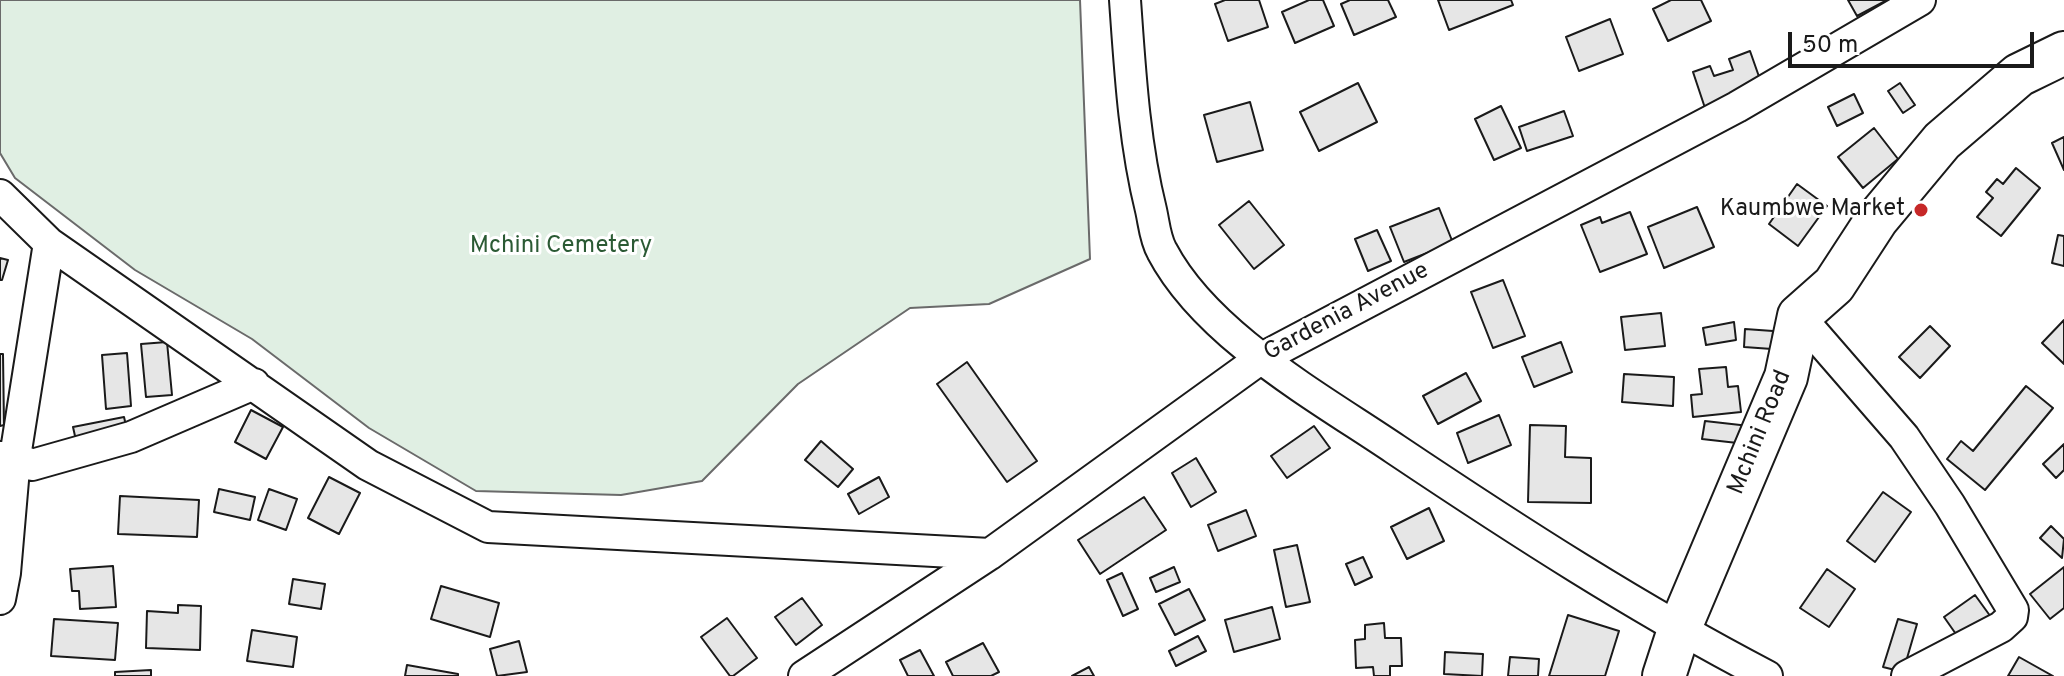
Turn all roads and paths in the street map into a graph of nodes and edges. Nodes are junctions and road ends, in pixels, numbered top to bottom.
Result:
1 (1125, 0) edge
2 (1920, 0) edge
3 (2064, 53) edge
4 (0, 195) edge
5 (49, 243) junction
6 (1799, 316) junction
7 (1260, 359) junction
8 (254, 384) junction
9 (8, 457) edge
10 (990, 554) junction
11 (0, 599) edge
12 (1679, 630) junction
13 (804, 676) edge
14 (1664, 676) edge
15 (1767, 676) edge
16 (1907, 676) edge

1 - 7 street
2 - 7 street, Gardenia Avenue
3 - 6 street
4 - 5 street
5 - 8 street
5 - 9 street
6 - 12 street, Mchini Road
6 - 16 street
7 - 10 street, Gardenia Avenue
7 - 12 street
8 - 9 street
8 - 10 street
9 - 11 street
10 - 13 street, Gardenia Avenue
12 - 14 street, Mchini Road
12 - 15 street

